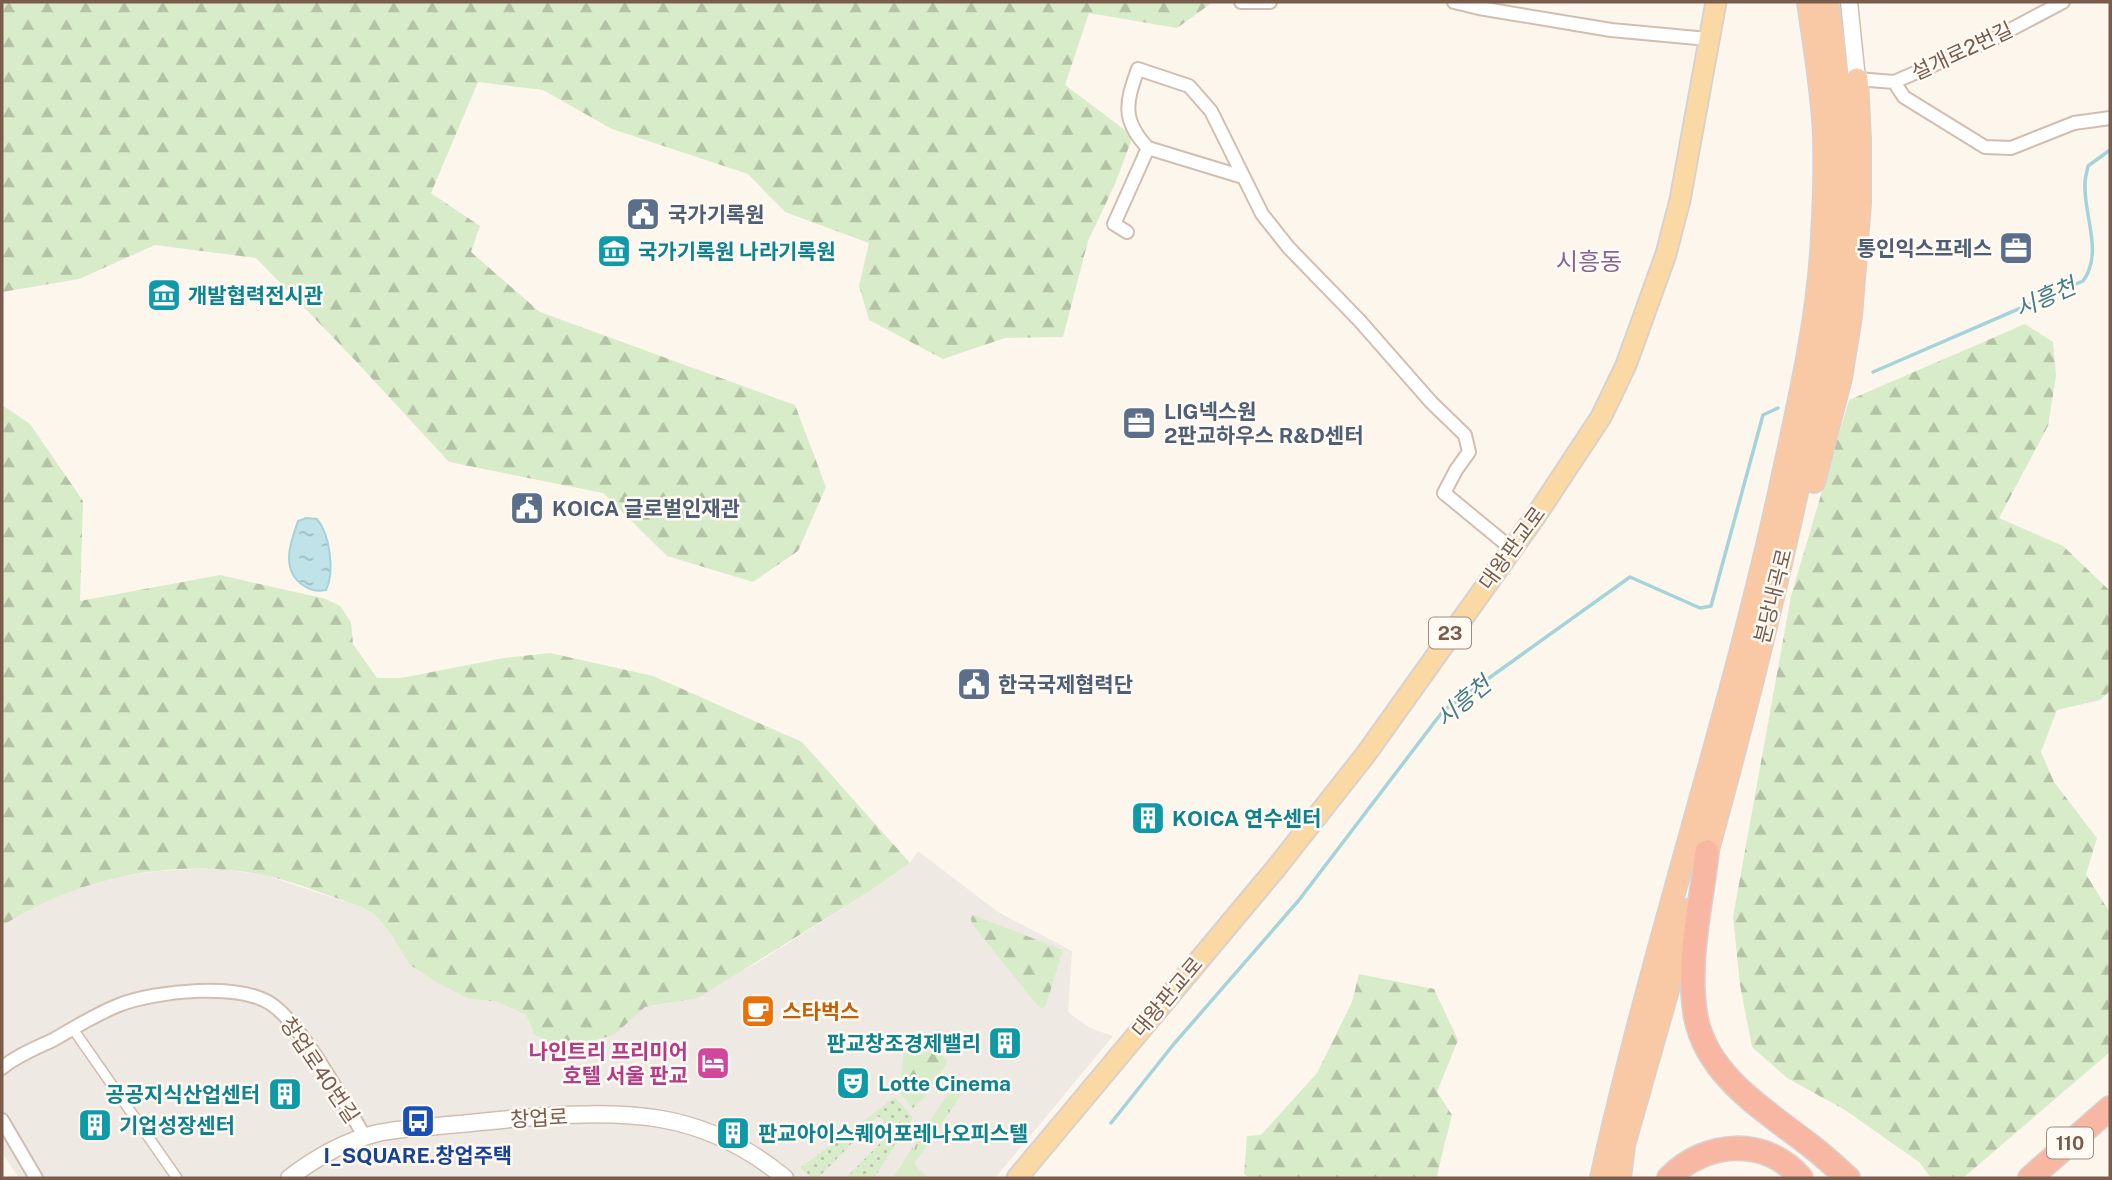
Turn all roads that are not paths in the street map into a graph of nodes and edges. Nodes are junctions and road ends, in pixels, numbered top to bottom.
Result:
1 (1241, 2) edge
2 (1270, 2) edge
3 (1454, 2) edge
4 (1716, 2) edge
5 (1808, 2) edge
6 (1827, 2) edge
7 (1849, 2) edge
8 (2063, 2) edge
9 (1708, 39) junction
10 (1857, 79) junction
11 (1894, 82) junction
12 (2110, 118) edge
13 (1148, 148) junction
14 (1242, 177) junction
15 (1127, 232) dead end
16 (1512, 549) junction
17 (1784, 552) junction
18 (1707, 852) junction
19 (73, 1029) junction
20 (2, 1068) edge
21 (2110, 1108) edge
22 (2, 1120) edge
23 (2110, 1128) edge
24 (365, 1136) junction
25 (36, 1178) edge
26 (177, 1178) edge
27 (289, 1178) edge
28 (785, 1178) edge
29 (1017, 1178) edge
30 (1601, 1178) edge
31 (1620, 1178) edge
32 (1669, 1178) edge
33 (1801, 1178) edge
34 (1848, 1178) edge
35 (2030, 1178) edge
36 (2053, 1178) edge

1 - 2 street
3 - 9 street
4 - 9 main road, 대왕판교로 / 23
5 - 30 highway, 분당내곡로
6 - 17 highway, 분당내곡로
7 - 10 street
8 - 11 street, 설개로2번길
9 - 16 main road, 대왕판교로 / 23
10 - 11 street, 설개로2번길
10 - 17 highway
11 - 12 street
13 - 14 street
13 - 14 street
13 - 15 street
14 - 16 street
16 - 29 main road, 대왕판교로 / 23
17 - 18 highway, 분당내곡로
18 - 31 highway, 분당내곡로
18 - 34 highway
19 - 20 street, 창업로40번길
19 - 24 street, 창업로40번길
19 - 26 street
21 - 35 highway, 110
22 - 25 street
23 - 36 highway, 110
24 - 27 street, 창업로
24 - 28 street, 창업로
32 - 33 highway

